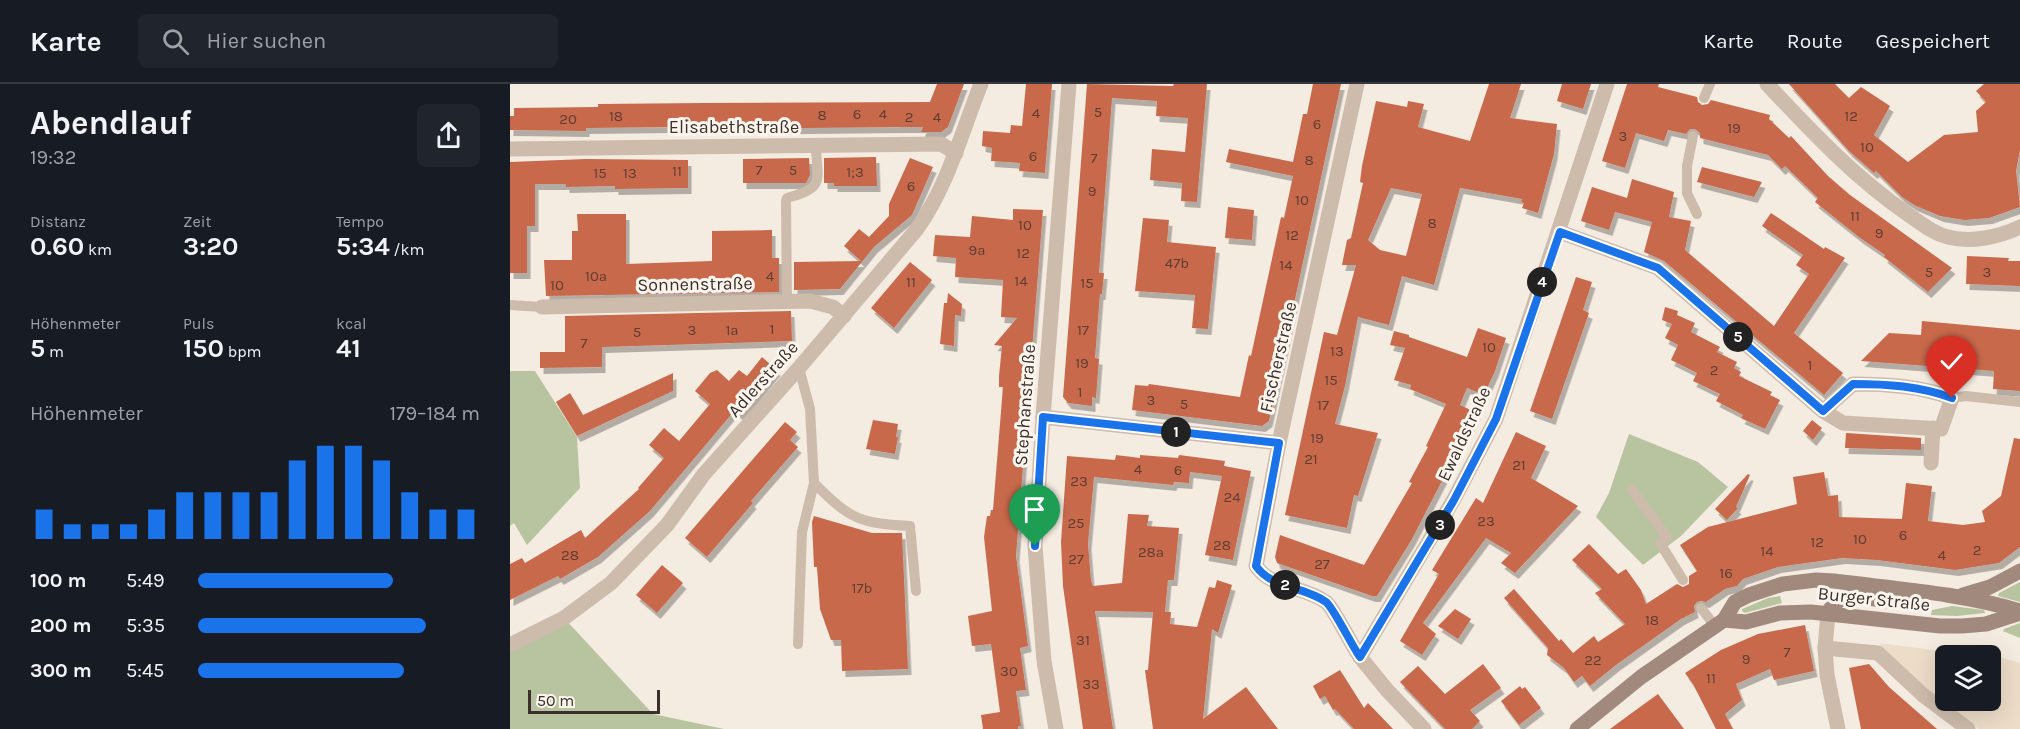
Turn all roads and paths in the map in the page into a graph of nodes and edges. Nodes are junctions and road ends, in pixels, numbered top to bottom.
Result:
1 (981, 84) edge
2 (1069, 84) edge
3 (1357, 84) edge
4 (1607, 84) edge
5 (1710, 84) edge
6 (1767, 84) edge
7 (1704, 98) dead end
8 (1693, 136) dead end
9 (816, 146) junction
10 (510, 149) edge
11 (956, 153) junction
12 (1697, 214) dead end
13 (2020, 227) edge
14 (1560, 232) junction
15 (787, 302) junction
16 (510, 305) edge
17 (542, 307) joint
18 (844, 316) junction
19 (799, 368) junction
20 (1952, 398) junction
21 (2020, 402) edge
22 (1823, 411) junction
23 (1043, 417) junction
24 (1933, 428) junction
25 (1279, 443) junction
26 (1931, 463) dead end
27 (814, 483) junction
28 (1632, 490) dead end
29 (2020, 571) edge
30 (1683, 580) dead end
31 (916, 591) dead end
32 (1915, 591) junction
33 (1960, 596) junction
34 (1701, 608) dead end
35 (2020, 612) edge
36 (1828, 613) junction
37 (1719, 623) junction
38 (798, 644) dead end
39 (510, 645) edge
40 (1825, 648) junction
41 (1360, 657) junction
42 (1056, 729) edge
43 (1424, 729) edge
44 (1577, 729) edge
45 (1838, 729) edge
46 (1968, 729) edge

1 - 11 street, Adlerstraße
2 - 23 street, Stephanstraße
3 - 25 street, Fischerstraße
4 - 14 street, Ewaldstraße
5 - 7 lane
6 - 13 street
8 - 12 lane
9 - 10 street, Elisabethstraße
9 - 11 street, Elisabethstraße
9 - 15 lane
11 - 18 street, Adlerstraße
14 - 22 street
14 - 41 street, Ewaldstraße
15 - 17 street, Sonnenstraße
15 - 18 street, Sonnenstraße
16 - 17 lane
18 - 19 street, Adlerstraße
19 - 27 lane
19 - 39 street, Adlerstraße
20 - 21 lane
20 - 22 street
20 - 24 street
22 - 24 street
23 - 25 street
23 - 42 street, Stephanstraße
24 - 26 street
25 - 41 street, Fischerstraße
27 - 31 lane
27 - 38 lane
28 - 30 lane
29 - 33 main road, Burger Straße
32 - 33 main road, Burger Straße
32 - 36 main road
32 - 37 main road, Burger Straße
33 - 35 main road, Burger Straße
34 - 37 lane
35 - 36 main road, Burger Straße
36 - 37 main road, Burger Straße
36 - 40 street
37 - 44 main road, Burger Straße
40 - 45 street
40 - 46 street
41 - 43 street

